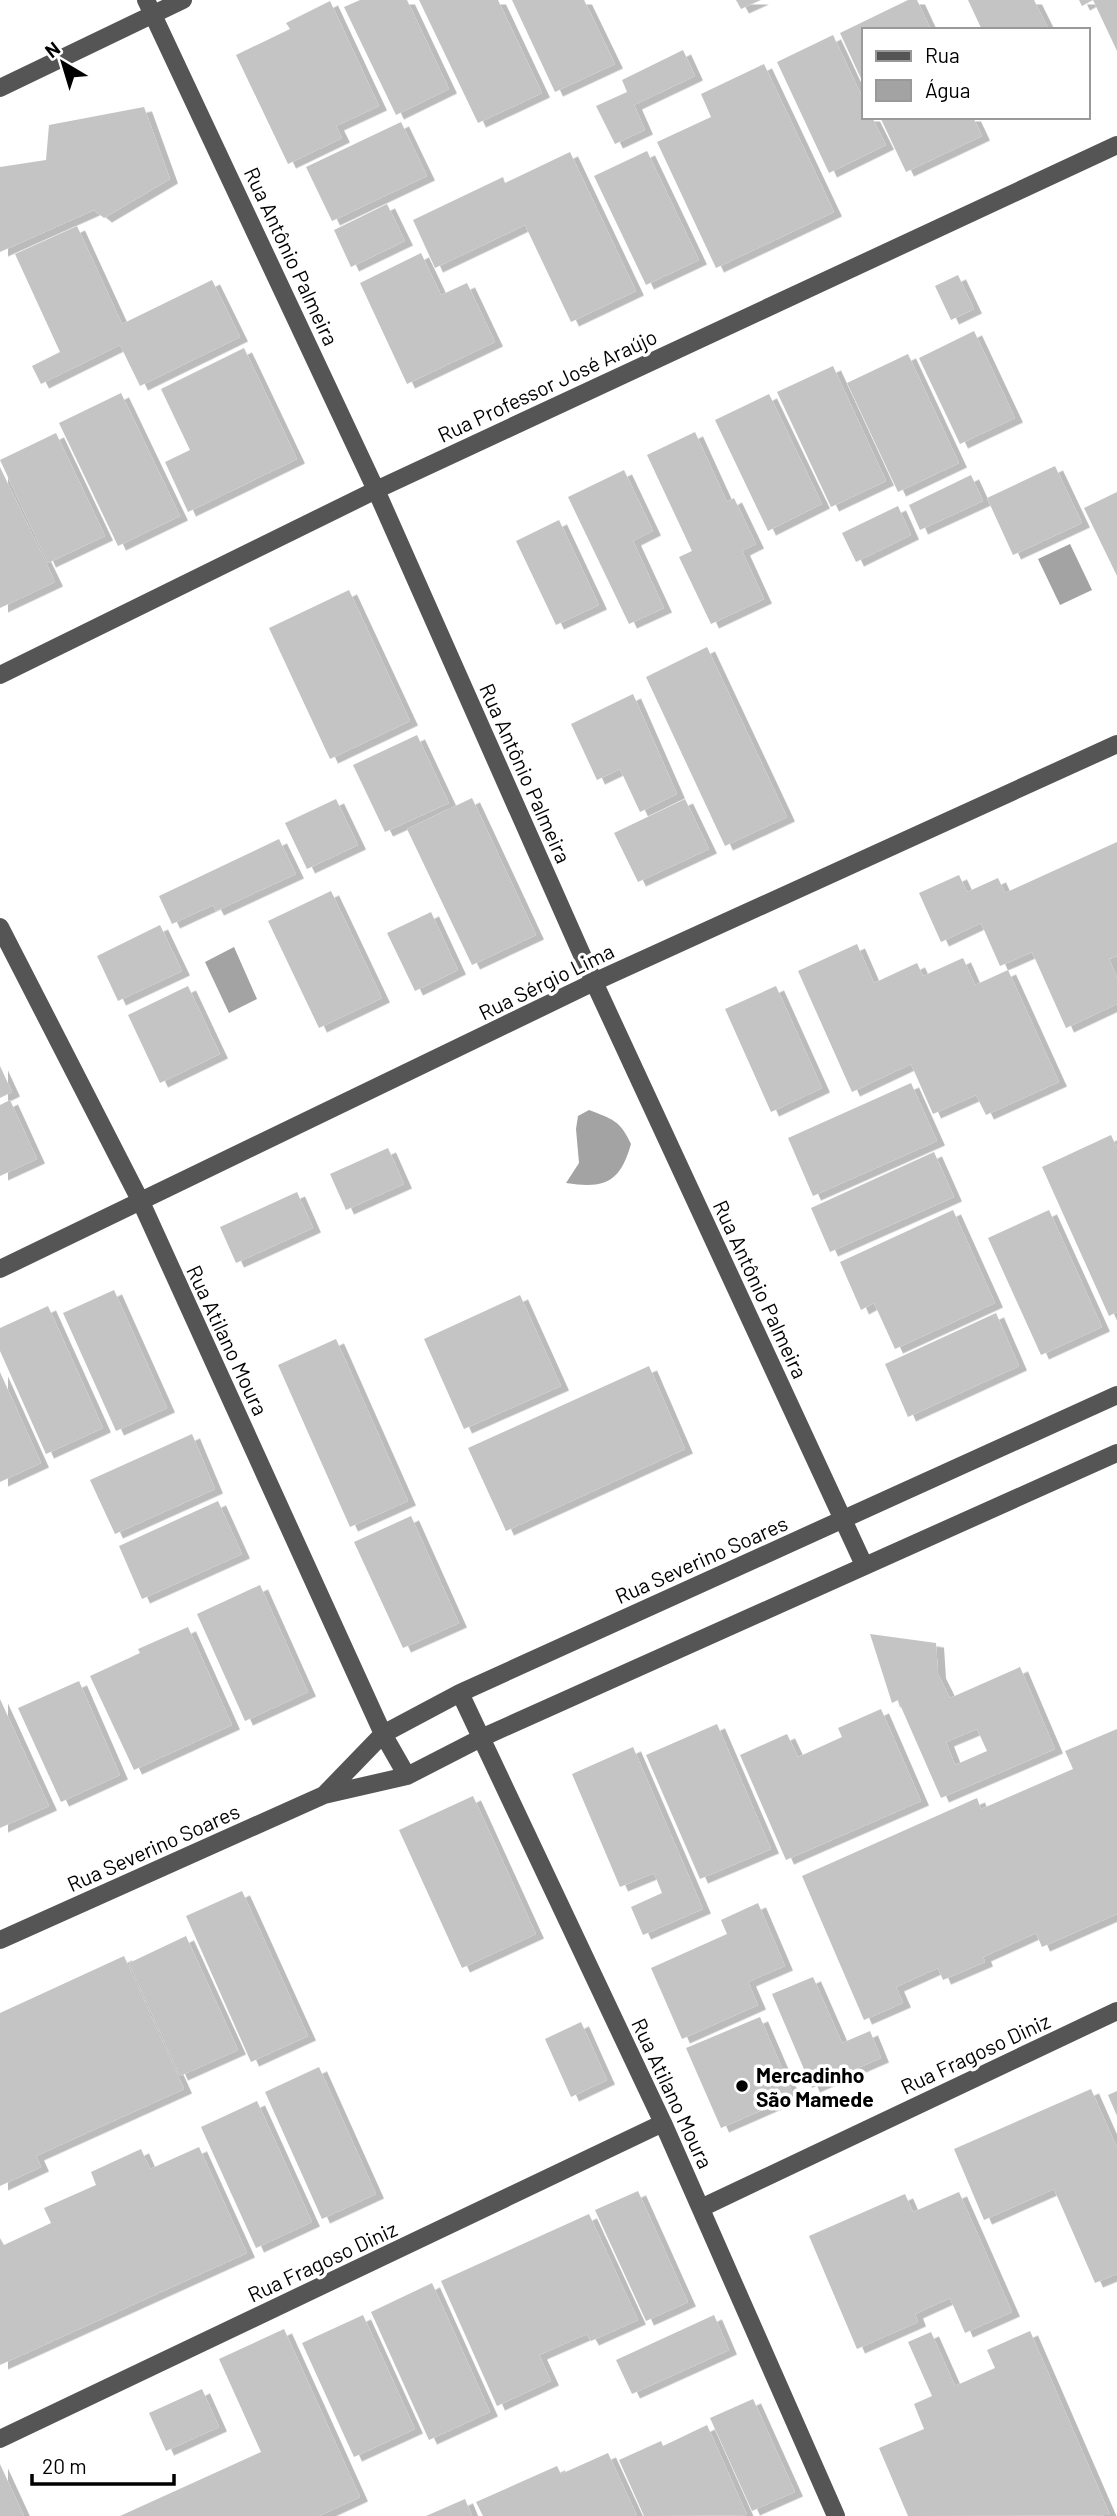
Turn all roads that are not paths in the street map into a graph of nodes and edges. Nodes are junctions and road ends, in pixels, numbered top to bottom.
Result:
1 (183, 0) edge
2 (149, 7) edge
3 (0, 88) edge
4 (1117, 145) edge
5 (376, 490) junction
6 (0, 675) edge
7 (1117, 744) edge
8 (0, 927) edge
9 (594, 982) junction
10 (141, 1202) junction
11 (0, 1269) edge
12 (1117, 1395) edge
13 (1117, 1453) edge
14 (843, 1521) junction
15 (864, 1565) junction
16 (460, 1693) junction
17 (383, 1734) junction
18 (481, 1738) junction
19 (407, 1776) junction
20 (324, 1795) junction
21 (0, 1940) edge
22 (1117, 2011) edge
23 (663, 2123) junction
24 (701, 2208) junction
25 (0, 2439) edge
26 (836, 2516) edge

1 - 2 street
2 - 3 street
2 - 5 street, Rua Antônio Palmeira
4 - 5 street, Rua Professor José Araújo
5 - 6 street, Rua Professor José Araújo
5 - 9 street, Rua Antônio Palmeira
7 - 9 street, Rua Sérgio Lima
8 - 10 street, Rua Atilano Moura
9 - 10 street, Rua Sérgio Lima
9 - 14 street, Rua Antônio Palmeira
10 - 11 street, Rua Sérgio Lima
10 - 17 street, Rua Atilano Moura
12 - 14 street, Rua Severino Soares
13 - 15 street, Rua Severino Soares
14 - 15 street, Rua Antônio Palmeira
14 - 16 street, Rua Severino Soares
15 - 18 street, Rua Severino Soares
16 - 17 street, Rua Severino Soares
16 - 18 street, Rua Atilano Moura
17 - 19 street, Rua Atilano Moura
17 - 20 street, Rua Severino Soares
18 - 19 street, Rua Severino Soares
18 - 23 street, Rua Atilano Moura
19 - 20 street, Rua Severino Soares
20 - 21 street, Rua Severino Soares
22 - 24 street, Rua Fragoso Diniz
23 - 24 street, Rua Atilano Moura
23 - 25 street, Rua Fragoso Diniz
24 - 26 street, Rua Atilano Moura

